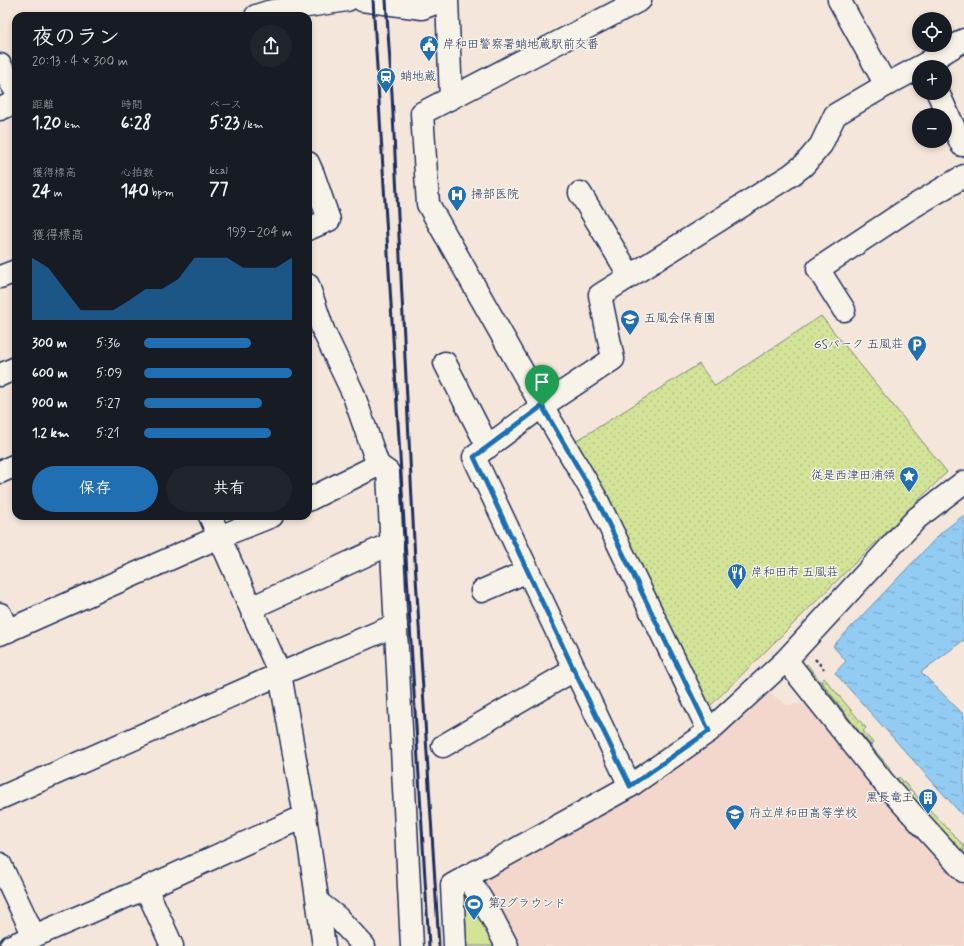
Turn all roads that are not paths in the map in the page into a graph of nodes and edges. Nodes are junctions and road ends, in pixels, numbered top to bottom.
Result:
1 (347, 0) edge
2 (362, 0) edge
3 (443, 0) edge
4 (447, 0) edge
5 (640, 0) edge
6 (839, 0) edge
7 (263, 9) edge
8 (964, 40) edge
9 (934, 60) edge
10 (0, 65) edge
11 (12, 66) edge
12 (912, 72) edge
13 (12, 84) edge
14 (886, 85) junction
15 (451, 98) junction
16 (941, 100) edge
17 (12, 104) edge
18 (0, 110) edge
19 (963, 146) edge
20 (312, 172) edge
21 (964, 176) edge
22 (580, 193) dead end
23 (312, 227) edge
24 (12, 272) edge
25 (630, 276) junction
26 (0, 278) edge
27 (312, 310) edge
28 (844, 310) dead end
29 (316, 334) edge
30 (445, 362) dead end
31 (12, 370) edge
32 (0, 375) edge
33 (542, 406) junction
34 (488, 447) junction
35 (378, 465) junction
36 (12, 467) edge
37 (0, 472) edge
38 (964, 482) edge
39 (312, 498) edge
40 (212, 520) edge
41 (262, 520) edge
42 (219, 537) junction
43 (392, 543) junction
44 (528, 571) junction
45 (482, 591) dead end
46 (251, 608) junction
47 (396, 625) junction
48 (3, 626) edge
49 (786, 660) junction
50 (574, 670) junction
51 (280, 674) junction
52 (709, 731) junction
53 (443, 746) dead end
54 (630, 786) junction
55 (0, 798) edge
56 (305, 816) junction
57 (0, 864) edge
58 (964, 871) edge
59 (467, 876) junction
60 (146, 888) junction
61 (318, 903) junction
62 (34, 936) junction
63 (11, 946) edge
64 (172, 946) edge
65 (324, 946) edge
66 (364, 946) edge
67 (412, 946) edge
68 (455, 946) edge
69 (507, 946) edge

1 - 7 street
2 - 3 street
4 - 15 street
5 - 15 street
6 - 14 street
8 - 9 street
10 - 11 street
10 - 13 street
12 - 14 street
14 - 25 street
15 - 33 street
16 - 19 street
17 - 18 street
20 - 23 street
21 - 28 street
22 - 25 street
24 - 26 street
25 - 33 street
27 - 29 street
29 - 35 street
30 - 34 street
31 - 32 street
33 - 34 street
33 - 52 street
34 - 44 street
35 - 39 street
35 - 43 street
36 - 37 street
38 - 49 street
40 - 42 street
41 - 42 street
42 - 46 street
42 - 48 street
43 - 46 street
43 - 47 street
44 - 45 street
44 - 50 street
46 - 51 street
47 - 51 street
47 - 67 street
49 - 52 street
49 - 58 street
50 - 53 street
50 - 54 street
51 - 55 street
51 - 56 street
52 - 54 street
54 - 59 street
56 - 60 street
56 - 61 street
57 - 62 street
59 - 68 street
59 - 69 street
60 - 62 street
60 - 64 street
61 - 65 street
61 - 66 street
62 - 63 street

